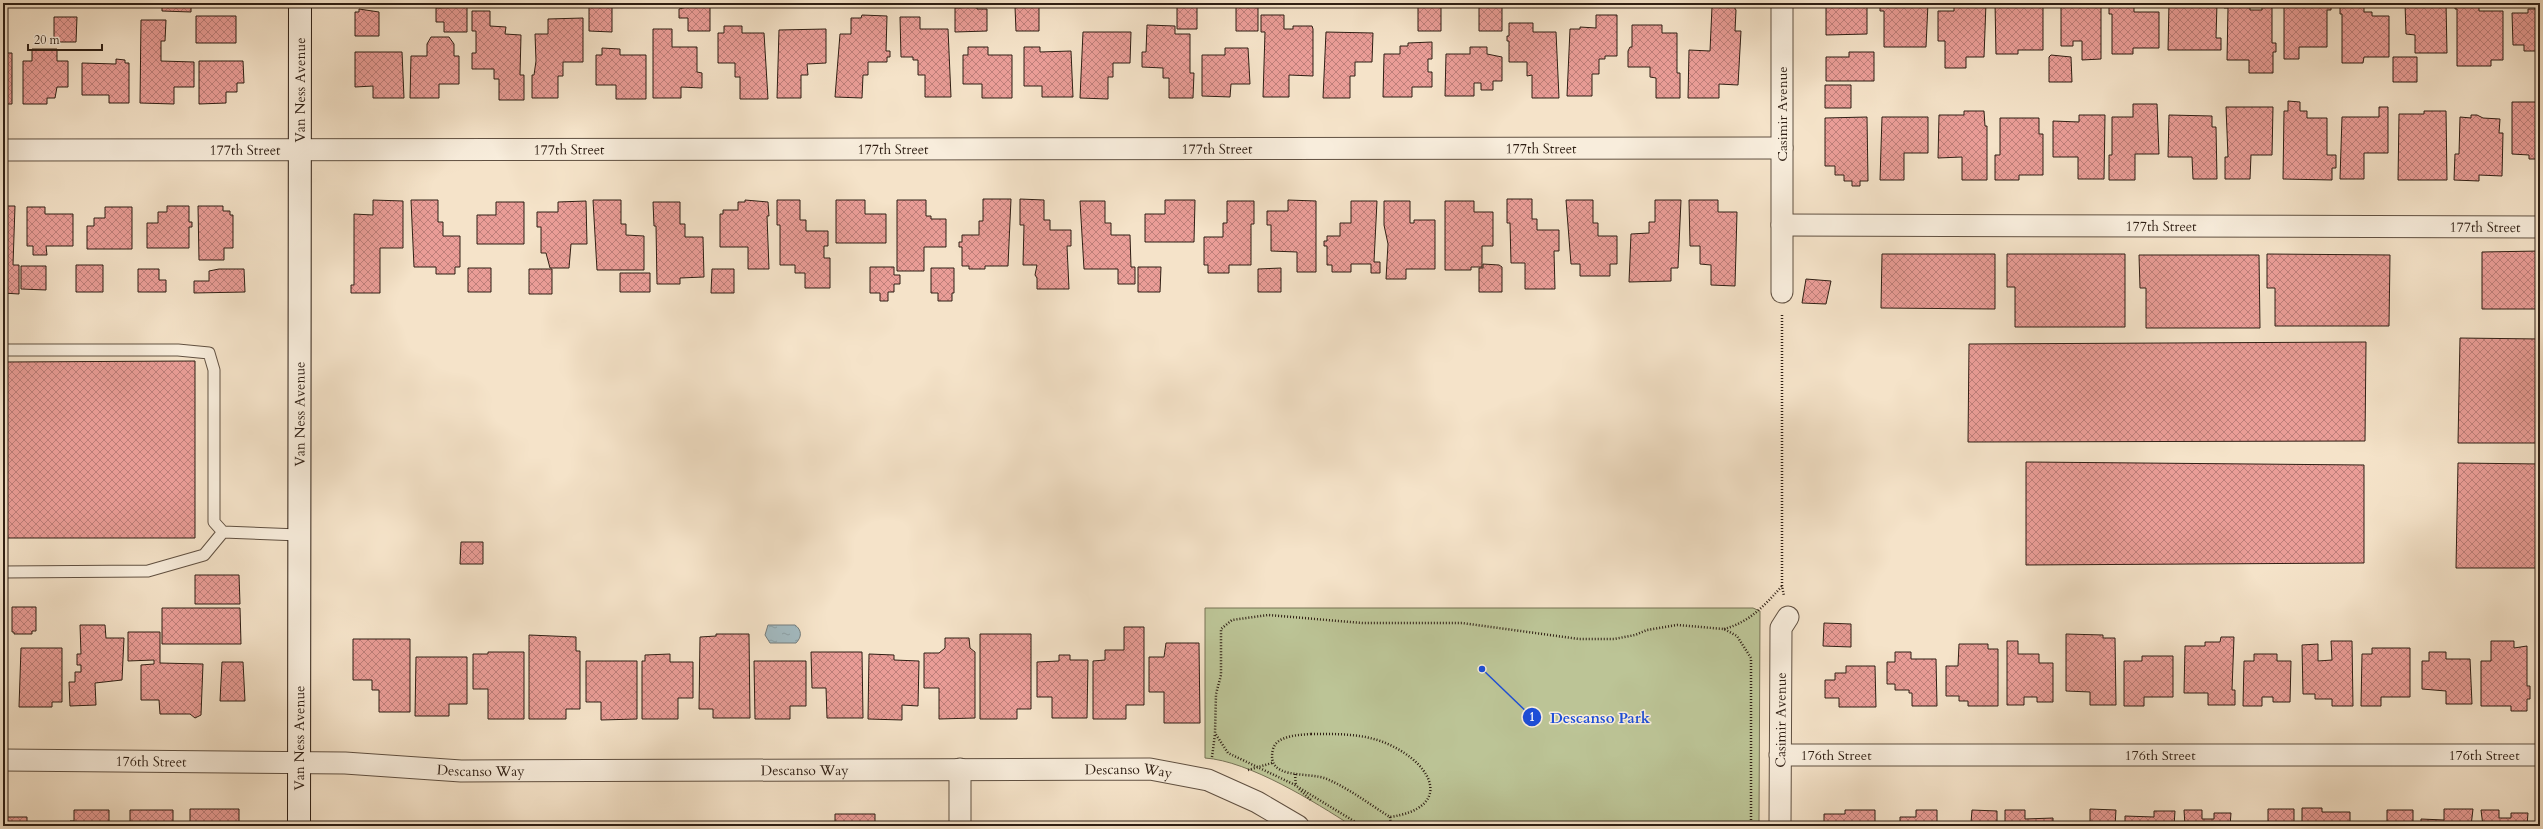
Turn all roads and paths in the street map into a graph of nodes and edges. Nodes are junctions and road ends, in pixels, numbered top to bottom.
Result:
1 (300, 3) edge
2 (1782, 3) edge
3 (300, 148) junction
4 (1782, 148) junction
5 (3, 150) edge
6 (1782, 225) junction
7 (2540, 227) edge
8 (1782, 292) joint
9 (3, 350) edge
10 (223, 532) junction
11 (299, 535) junction
12 (3, 572) edge
13 (1782, 586) junction
14 (1788, 617) joint
15 (1724, 629) junction
16 (1215, 733) junction
17 (1780, 755) junction
18 (2540, 755) edge
19 (1212, 759) dead end
20 (3, 760) edge
21 (299, 762) junction
22 (1272, 763) junction
23 (1258, 767) junction
24 (960, 769) junction
25 (1248, 770) dead end
26 (1295, 774) junction
27 (1295, 785) junction
28 (1312, 801) dead end
29 (1390, 817) junction
30 (299, 826) edge
31 (960, 826) edge
32 (1298, 826) edge
33 (1362, 826) edge
34 (1391, 826) edge
35 (1751, 826) edge
36 (1780, 826) edge

1 - 3 main road, Van Ness Avenue
2 - 4 street, Casimir Avenue
3 - 4 street, 177th Street
3 - 5 street, 177th Street
3 - 11 main road, Van Ness Avenue
4 - 6 street, Casimir Avenue
6 - 7 street, 177th Street
6 - 8 street, Casimir Avenue
8 - 13 path
9 - 10 lane
10 - 11 lane
10 - 12 lane
11 - 21 main road, Van Ness Avenue
13 - 14 path
13 - 15 path
14 - 17 street, Casimir Avenue
15 - 16 path
15 - 35 path
16 - 19 path
16 - 23 path
17 - 18 street, 176th Street
17 - 36 street, Casimir Avenue
20 - 21 street, 176th Street
21 - 24 street, Descanso Way
21 - 30 main road, Van Ness Avenue
22 - 23 path
22 - 26 path
22 - 29 path
23 - 25 path
23 - 27 path
24 - 31 street
24 - 32 street, Descanso Way
26 - 27 path
26 - 29 path
27 - 28 path
27 - 33 path
29 - 34 path

